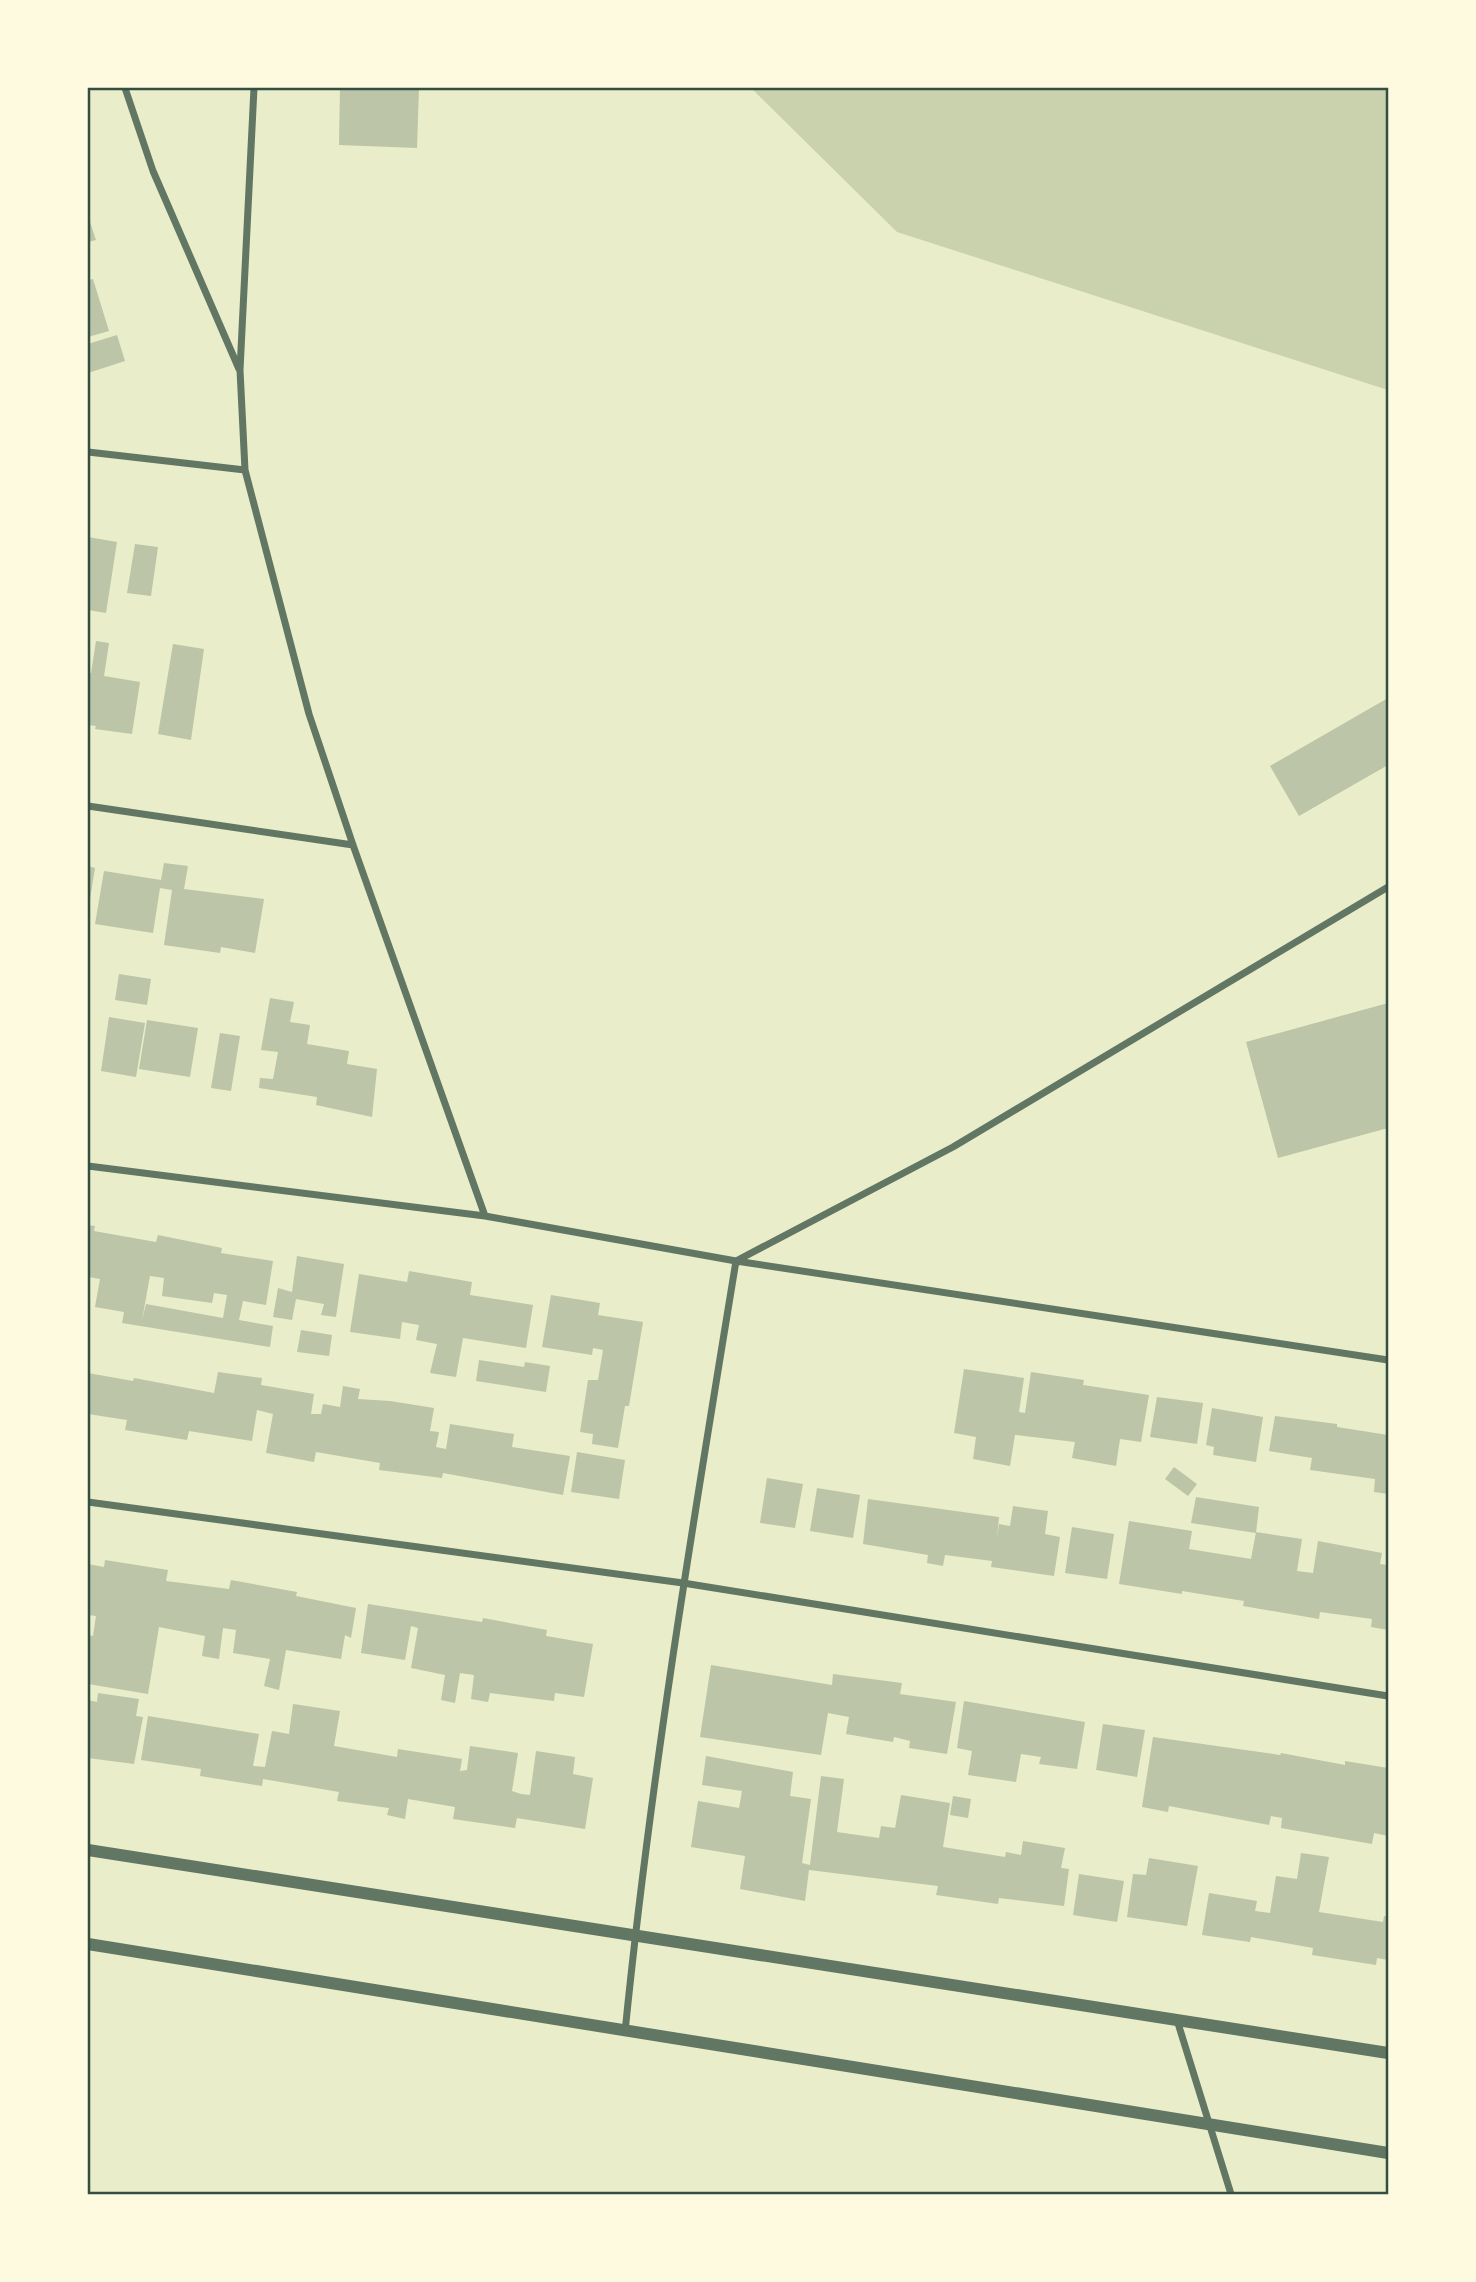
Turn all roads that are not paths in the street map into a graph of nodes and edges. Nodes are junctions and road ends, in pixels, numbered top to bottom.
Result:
1 (125, 88) edge
2 (254, 88) edge
3 (240, 370) junction
4 (88, 452) edge
5 (245, 470) junction
6 (88, 806) edge
7 (353, 845) junction
8 (1388, 887) edge
9 (88, 1166) edge
10 (485, 1216) junction
11 (736, 1261) junction
12 (1388, 1360) edge
13 (88, 1502) edge
14 (683, 1583) junction
15 (1388, 1696) edge
16 (88, 1850) edge
17 (634, 1935) junction
18 (88, 1944) edge
19 (1177, 2020) junction
20 (625, 2032) junction
21 (1388, 2053) edge
22 (1209, 2125) junction
23 (1388, 2153) edge
24 (1231, 2194) edge

1 - 3 street
2 - 3 street
3 - 5 street
4 - 5 street
5 - 7 street
6 - 7 street
7 - 10 street
8 - 11 street
9 - 10 street
10 - 11 street
11 - 12 street
11 - 14 street
13 - 14 street
14 - 15 street
14 - 17 street
16 - 17 street
17 - 19 street
17 - 20 street
18 - 20 street
19 - 21 street
19 - 22 street
20 - 22 street
22 - 23 street
22 - 24 street

